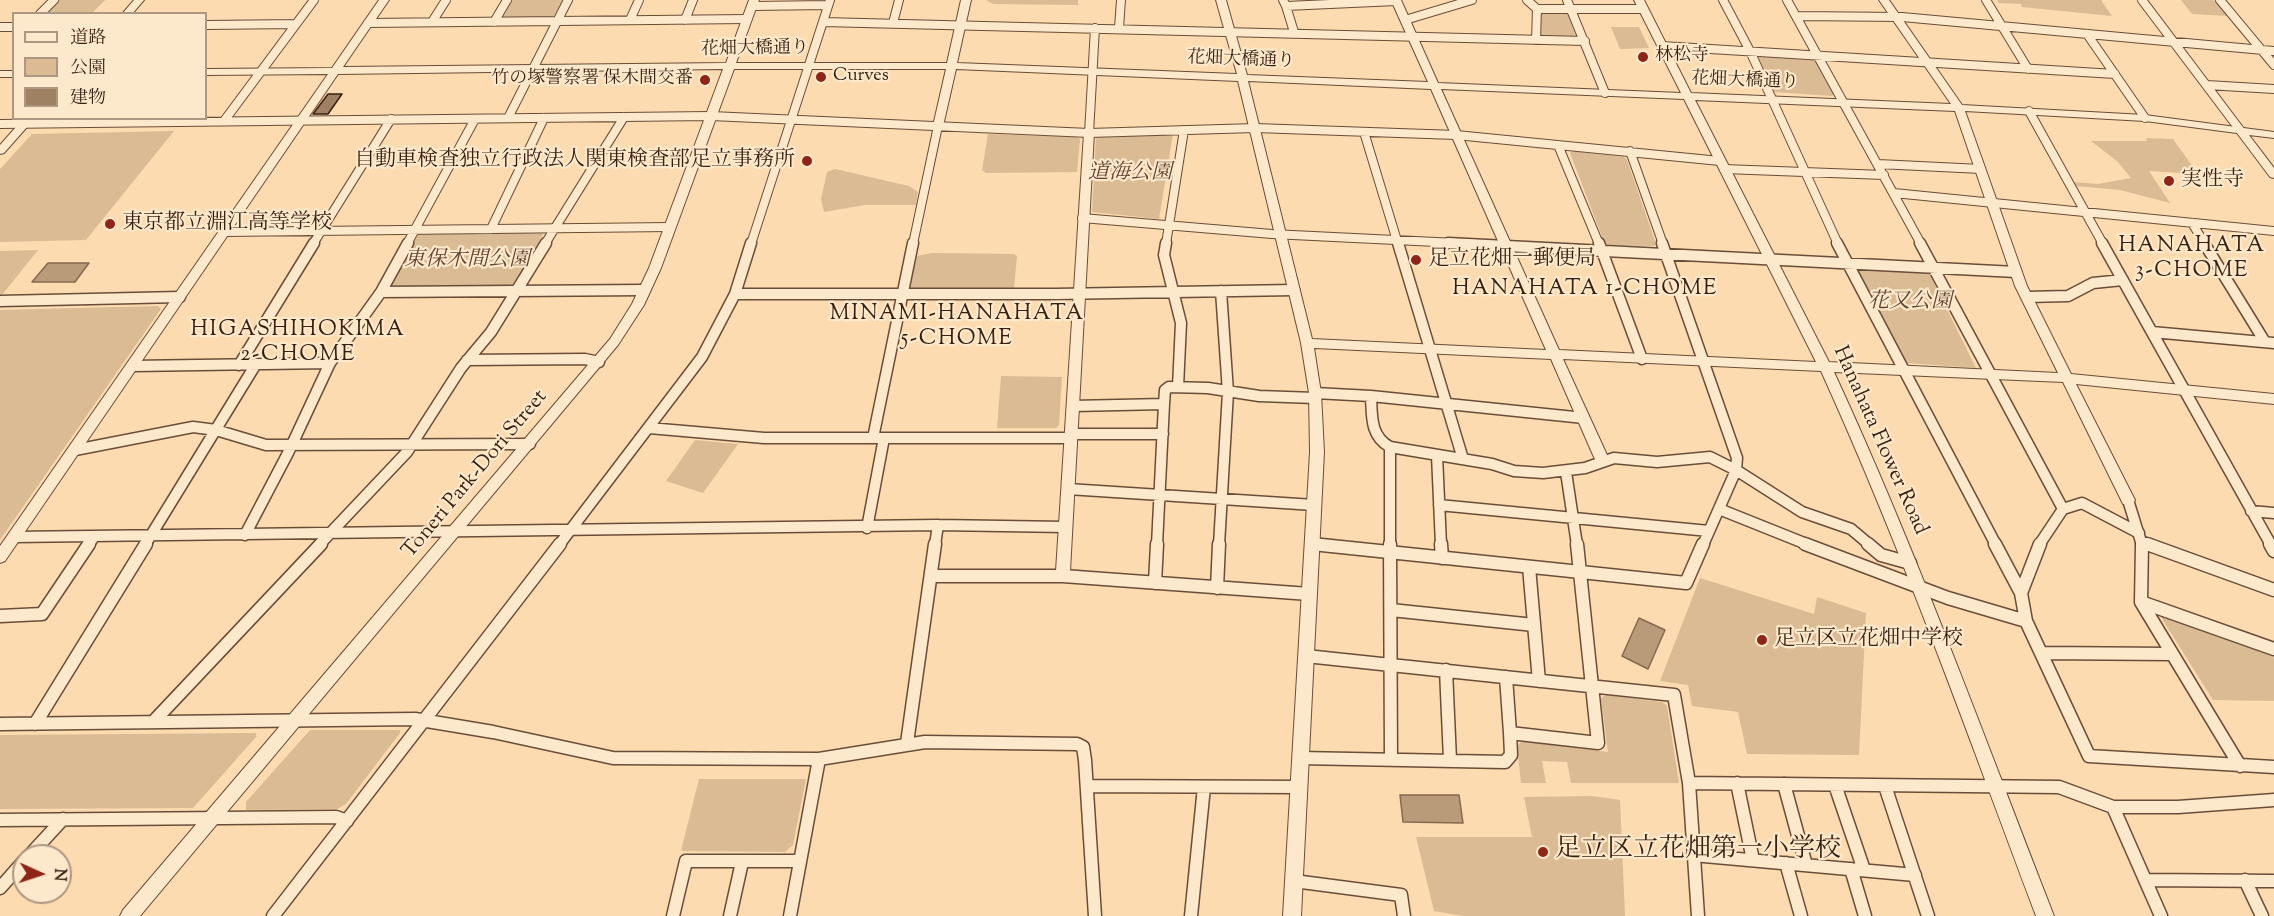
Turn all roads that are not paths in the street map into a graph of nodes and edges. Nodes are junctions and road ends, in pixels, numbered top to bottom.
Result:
1 (54, 0) edge
2 (139, 0) edge
3 (314, 0) edge
4 (384, 0) edge
5 (446, 0) edge
6 (507, 0) edge
7 (568, 0) edge
8 (639, 0) edge
9 (693, 0) edge
10 (899, 0) edge
11 (966, 0) edge
12 (1121, 0) edge
13 (1221, 0) edge
14 (1472, 0) edge
15 (1527, 0) edge
16 (1567, 0) edge
17 (1723, 0) edge
18 (1787, 0) edge
19 (1884, 0) edge
20 (1986, 0) edge
21 (2142, 0) edge
22 (2220, 0) edge
23 (1396, 1) edge
24 (829, 2) edge
25 (1285, 3) edge
26 (1641, 5) edge
27 (751, 8) edge
28 (1537, 9) junction
29 (1571, 9) junction
30 (42, 12) edge
31 (128, 12) edge
32 (1796, 16) junction
33 (1893, 16) junction
34 (630, 20) junction
35 (685, 20) junction
36 (1406, 20) junction
37 (558, 21) junction
38 (432, 22) junction
39 (494, 22) junction
40 (823, 22) junction
41 (368, 23) junction
42 (893, 23) junction
43 (296, 24) junction
44 (207, 25) edge
45 (960, 25) junction
46 (2002, 26) junction
47 (1095, 28) junction
48 (1119, 28) junction
49 (1231, 31) junction
50 (1294, 32) junction
51 (2087, 34) junction
52 (1413, 36) junction
53 (1536, 40) junction
54 (1585, 41) junction
55 (2174, 42) junction
56 (1662, 46) junction
57 (2261, 50) junction
58 (1750, 51) junction
59 (2274, 51) edge
60 (1818, 55) junction
61 (1926, 62) junction
62 (2274, 65) edge
63 (809, 66) junction
64 (952, 66) junction
65 (729, 67) junction
66 (533, 69) junction
67 (2028, 69) junction
68 (335, 71) junction
69 (1093, 71) junction
70 (207, 72) edge
71 (261, 72) junction
72 (2115, 74) junction
73 (1243, 78) junction
74 (2207, 85) junction
75 (1435, 86) junction
76 (2274, 89) edge
77 (1605, 93) junction
78 (1688, 97) junction
79 (1773, 100) junction
80 (1845, 103) junction
81 (1959, 108) junction
82 (2029, 111) junction
83 (711, 116) junction
84 (624, 117) junction
85 (475, 118) junction
86 (508, 118) junction
87 (544, 118) junction
88 (2145, 118) junction
89 (391, 119) junction
90 (792, 120) junction
91 (28, 121) edge
92 (224, 121) junction
93 (301, 121) junction
94 (0, 124) edge
95 (938, 126) junction
96 (1255, 128) junction
97 (1184, 130) junction
98 (2240, 130) junction
99 (1364, 132) junction
100 (1089, 133) junction
101 (1456, 135) junction
102 (2274, 135) edge
103 (1558, 145) junction
104 (0, 151) edge
105 (1630, 152) junction
106 (1878, 164) junction
107 (1722, 165) junction
108 (1981, 169) junction
109 (1806, 172) junction
110 (1884, 175) junction
111 (2274, 175) edge
112 (1894, 194) junction
113 (1993, 203) junction
114 (2087, 213) junction
115 (1082, 218) junction
116 (2192, 223) junction
117 (1168, 225) junction
118 (670, 227) junction
119 (555, 228) junction
120 (491, 229) junction
121 (415, 230) junction
122 (323, 231) junction
123 (2274, 231) edge
124 (224, 232) junction
125 (1280, 234) junction
126 (1396, 239) junction
127 (1505, 244) junction
128 (1601, 249) junction
129 (1666, 253) junction
130 (1770, 258) junction
131 (1846, 262) junction
132 (1932, 266) junction
133 (2016, 272) junction
134 (2123, 280) junction
135 (644, 290) junction
136 (1294, 290) junction
137 (516, 291) junction
138 (1221, 291) junction
139 (381, 292) junction
140 (1175, 292) junction
141 (1079, 293) junction
142 (735, 294) junction
143 (901, 294) junction
144 (180, 297) junction
145 (2027, 297) junction
146 (0, 302) edge
147 (2152, 332) junction
148 (2270, 342) edge
149 (1307, 343) junction
150 (1430, 349) junction
151 (1555, 355) junction
152 (467, 360) junction
153 (1642, 360) junction
154 (599, 362) junction
155 (330, 363) junction
156 (1704, 363) junction
157 (238, 364) junction
158 (256, 364) junction
159 (133, 366) junction
160 (1825, 367) junction
161 (1904, 371) junction
162 (1991, 374) junction
163 (2067, 378) junction
164 (1178, 387) junction
165 (2183, 390) junction
166 (1228, 392) junction
167 (1315, 395) junction
168 (1371, 396) junction
169 (2274, 399) edge
170 (1164, 404) junction
171 (1446, 404) junction
172 (1073, 406) junction
173 (1584, 418) junction
174 (649, 428) junction
175 (216, 430) junction
176 (1163, 434) junction
177 (1071, 436) junction
178 (879, 438) junction
179 (413, 444) junction
180 (530, 444) junction
181 (290, 446) junction
182 (1390, 447) junction
183 (75, 450) junction
184 (1437, 455) junction
185 (1602, 458) junction
186 (1463, 459) junction
187 (1736, 470) junction
188 (1566, 472) junction
189 (1068, 489) junction
190 (1161, 495) junction
191 (1222, 500) junction
192 (2128, 501) joint
193 (1314, 505) junction
194 (1439, 505) junction
195 (1719, 509) junction
196 (2063, 509) junction
197 (2251, 511) junction
198 (2274, 513) edge
199 (1572, 518) junction
200 (938, 525) junction
201 (1066, 527) junction
202 (867, 528) junction
203 (571, 531) junction
204 (1709, 531) junction
205 (455, 533) junction
206 (330, 534) junction
207 (244, 535) junction
208 (151, 536) junction
209 (14, 537) junction
210 (94, 537) junction
211 (2140, 537) junction
212 (1312, 544) junction
213 (2274, 551) edge
214 (1391, 552) junction
215 (0, 557) edge
216 (1442, 558) junction
217 (1910, 563) junction
218 (1529, 567) junction
219 (1581, 572) junction
220 (1063, 574) junction
221 (931, 576) junction
222 (1155, 583) junction
223 (1217, 588) junction
224 (1920, 589) junction
225 (2274, 590) edge
226 (2021, 593) junction
227 (1309, 594) junction
228 (2140, 602) junction
229 (1391, 610) junction
230 (0, 616) edge
231 (2026, 621) junction
232 (1534, 625) junction
233 (2274, 649) edge
234 (2041, 652) junction
235 (2172, 654) junction
236 (1306, 656) junction
237 (1391, 664) junction
238 (1446, 670) junction
239 (1506, 677) junction
240 (1539, 681) junction
241 (1592, 686) junction
242 (294, 720) junction
243 (154, 721) junction
244 (425, 722) junction
245 (0, 724) edge
246 (35, 724) junction
247 (1510, 733) junction
248 (907, 743) junction
249 (1300, 758) junction
250 (819, 759) junction
251 (1391, 760) junction
252 (1450, 760) junction
253 (2240, 766) junction
254 (2274, 767) edge
255 (1689, 783) junction
256 (1737, 783) junction
257 (1784, 784) junction
258 (1835, 785) junction
259 (1087, 786) junction
260 (1885, 786) junction
261 (1204, 787) junction
262 (1299, 787) junction
263 (1996, 787) junction
264 (2274, 800) edge
265 (2113, 807) junction
266 (63, 819) junction
267 (210, 819) junction
268 (0, 820) edge
269 (347, 821) junction
270 (40, 844) edge
271 (1694, 855) junction
272 (1753, 860) junction
273 (801, 861) junction
274 (742, 862) junction
275 (1786, 863) junction
276 (1806, 865) junction
277 (1858, 870) junction
278 (12, 874) edge
279 (1915, 875) junction
280 (2145, 880) junction
281 (2244, 880) junction
282 (1294, 881) junction
283 (2274, 881) edge
284 (0, 888) edge
285 (129, 916) edge
286 (273, 916) edge
287 (673, 916) edge
288 (730, 916) edge
289 (790, 916) edge
290 (1095, 916) edge
291 (1191, 916) edge
292 (1292, 916) edge
293 (1404, 916) edge
294 (1698, 916) edge
295 (1801, 916) edge
296 (1865, 916) edge
297 (1928, 916) edge
298 (2045, 916) edge
299 (2161, 916) edge
300 (2262, 916) edge

1 - 30 street
2 - 31 street
3 - 43 street
4 - 41 street
5 - 38 street
6 - 39 street
7 - 37 street
8 - 34 street
9 - 35 street
10 - 42 street
11 - 45 street
12 - 48 street
13 - 49 street
14 - 36 street
15 - 28 street
16 - 29 street
17 - 58 street
18 - 32 street
19 - 33 street
20 - 46 street
21 - 55 street
22 - 57 street
23 - 25 street
23 - 36 street
24 - 27 street
24 - 40 street
25 - 50 street
26 - 29 street
26 - 56 street, Hanahata Flower Road
27 - 35 street
27 - 65 street, Toneri Park-Dori Street
28 - 29 street
28 - 53 street
29 - 54 street
32 - 33 street
32 - 60 street
33 - 46 street
33 - 61 street
34 - 35 street
34 - 37 street
36 - 52 street
37 - 39 street
37 - 66 street
38 - 39 street
38 - 41 street
40 - 42 street
40 - 63 street
41 - 68 street
42 - 45 street
43 - 44 street
43 - 71 street
45 - 47 street
45 - 64 street
46 - 51 street
46 - 67 street
47 - 48 street
47 - 69 street
48 - 49 street
49 - 50 street
49 - 73 street
50 - 52 street
51 - 55 street
51 - 72 street
52 - 53 street
52 - 75 street
53 - 54 street
54 - 77 street
55 - 57 street
55 - 74 street
56 - 58 street
56 - 78 street, Hanahata Flower Road
57 - 59 street
57 - 62 street
58 - 60 street
58 - 79 street
60 - 61 street
60 - 80 street
61 - 67 street
61 - 81 street
63 - 64 street, 花畑大橋通り
63 - 65 street, 花畑大橋通り
63 - 90 street
64 - 69 street, 花畑大橋通り
64 - 95 street
65 - 66 street, 花畑大橋通り
65 - 83 street, Toneri Park-Dori Street
66 - 68 street, 花畑大橋通り
66 - 86 street
67 - 72 street
68 - 71 street, 花畑大橋通り
68 - 93 street
69 - 73 street, 花畑大橋通り
69 - 100 street
70 - 71 street, 花畑大橋通り
71 - 92 street
72 - 88 street
73 - 75 street, 花畑大橋通り
73 - 96 street
74 - 76 street
74 - 98 street
75 - 77 street, 花畑大橋通り
75 - 101 street
77 - 78 street, 花畑大橋通り
78 - 79 street, 花畑大橋通り
78 - 107 street, Hanahata Flower Road
79 - 80 street, 花畑大橋通り
79 - 109 street
80 - 81 street, 花畑大橋通り
80 - 106 street
81 - 82 street, 花畑大橋通り
81 - 108 street
82 - 88 street, 花畑大橋通り
82 - 114 street
83 - 84 street
83 - 90 street
83 - 118 street, Toneri Park-Dori Street
84 - 87 street
84 - 119 street
85 - 86 street
85 - 89 street
85 - 121 street
86 - 87 street
87 - 120 street
88 - 98 street, 花畑大橋通り
89 - 93 street
89 - 122 street
90 - 95 street
90 - 142 street
91 - 92 street
91 - 94 street
91 - 104 street
92 - 93 street
93 - 124 street
95 - 100 street
95 - 143 street
96 - 97 street
96 - 99 street
96 - 125 street
97 - 100 street
97 - 117 street
98 - 102 street, 花畑大橋通り
98 - 111 street
99 - 101 street
99 - 126 street
100 - 115 street
101 - 103 street
101 - 127 street
103 - 105 street
103 - 128 street
105 - 107 street
105 - 129 street
106 - 108 street
106 - 110 street
107 - 109 street
107 - 130 street, Hanahata Flower Road
108 - 113 street
109 - 110 street
109 - 131 street
110 - 112 street
112 - 113 street
112 - 132 street
113 - 114 street
113 - 133 street
114 - 116 street
114 - 134 street
115 - 117 street
115 - 141 street
116 - 123 street
116 - 148 street
117 - 125 street
117 - 140 street
118 - 119 street
118 - 135 street, Toneri Park-Dori Street
119 - 120 street
119 - 137 street
120 - 121 street
121 - 122 street
121 - 139 street
122 - 124 street
122 - 157 street
124 - 144 street
125 - 126 street
125 - 136 street
126 - 127 street
126 - 150 street
127 - 128 street
127 - 151 street
128 - 129 street
128 - 153 street
129 - 130 street
129 - 156 street
130 - 131 street
130 - 160 street, Hanahata Flower Road
131 - 132 street
131 - 161 street
132 - 133 street
132 - 162 street
133 - 145 street
134 - 145 street
134 - 147 street
135 - 137 street
135 - 154 street, Toneri Park-Dori Street
136 - 138 street
136 - 149 street
137 - 139 street
137 - 152 street
138 - 140 street
138 - 166 street
139 - 155 street
140 - 141 street
140 - 164 street
141 - 143 street
141 - 172 street
142 - 143 street
142 - 174 street
143 - 178 street
144 - 146 street
144 - 159 street
145 - 163 street
147 - 148 street
147 - 165 street
149 - 150 street
149 - 167 street
150 - 151 street
150 - 171 street
151 - 153 street
151 - 173 street
152 - 154 street
152 - 179 street
153 - 156 street
154 - 180 street, Toneri Park-Dori Street
155 - 158 street
155 - 181 street
156 - 160 street
156 - 187 street
157 - 158 street
157 - 159 street
158 - 175 street
159 - 183 street
160 - 161 street
160 - 217 street, Hanahata Flower Road
161 - 162 street
161 - 226 street
162 - 163 street
162 - 196 street
163 - 165 street
163 - 192 street
164 - 166 street
164 - 170 street
165 - 169 street
165 - 197 street
166 - 167 street
166 - 191 street
167 - 168 street
167 - 193 street
168 - 171 street
168 - 182 street
170 - 172 street
170 - 176 street
171 - 173 street
171 - 186 street
172 - 177 street
173 - 185 street
174 - 178 street
174 - 203 street
175 - 181 street
175 - 183 street
175 - 208 street
176 - 177 street
176 - 190 street
177 - 178 street
177 - 189 street
178 - 202 street
179 - 180 street
179 - 181 street
179 - 206 street
180 - 205 street, Toneri Park-Dori Street
181 - 207 street
182 - 184 street
182 - 214 street
183 - 209 street
184 - 186 street
184 - 194 street
185 - 187 street
185 - 188 street
186 - 188 street
187 - 195 street
187 - 217 street
188 - 199 street
189 - 190 street
189 - 201 street
190 - 191 street
190 - 222 street
191 - 193 street
191 - 223 street
192 - 211 street
193 - 212 street
194 - 199 street
194 - 216 street
195 - 204 street
195 - 224 street
196 - 211 street
196 - 226 street
197 - 198 street
197 - 213 street
199 - 204 street
199 - 219 street
200 - 201 street
200 - 202 street
200 - 221 street
201 - 220 street
202 - 203 street
203 - 205 street
203 - 244 street
204 - 219 street
205 - 206 street
205 - 242 street, Toneri Park-Dori Street
206 - 207 street
206 - 243 street
207 - 208 street
208 - 210 street
208 - 246 street
209 - 210 street
209 - 215 street
210 - 230 street
211 - 225 street
211 - 228 street
212 - 214 street
212 - 227 street
214 - 216 street
214 - 229 street
216 - 218 street
217 - 224 street, Hanahata Flower Road
218 - 219 street
218 - 232 street
219 - 241 street
220 - 221 street
220 - 222 street
221 - 248 street
222 - 223 street
223 - 227 street
224 - 231 street
224 - 263 street, Hanahata Flower Road
226 - 231 street
227 - 236 street
228 - 233 street
228 - 235 street
229 - 232 street
229 - 237 street
231 - 234 street
232 - 240 street
234 - 235 street
234 - 253 street
235 - 253 street
236 - 237 street
236 - 249 street
237 - 238 street
237 - 251 street
238 - 239 street
238 - 252 street
239 - 240 street
239 - 247 street
240 - 241 street
241 - 247 street
241 - 255 street
242 - 243 street
242 - 244 street
242 - 267 street, Toneri Park-Dori Street
243 - 246 street
244 - 250 street
244 - 269 street
245 - 246 street
247 - 252 street
248 - 250 street
248 - 259 street
249 - 251 street
249 - 262 street
250 - 273 street
251 - 252 street
253 - 254 street
255 - 256 street
255 - 271 street
256 - 257 street
256 - 272 street
257 - 258 street
257 - 276 street
258 - 260 street
258 - 277 street
259 - 261 street
259 - 290 street
260 - 263 street
260 - 279 street
261 - 262 street
261 - 291 street
262 - 282 street
263 - 265 street
263 - 298 street, Hanahata Flower Road
264 - 265 street
265 - 280 street
266 - 267 street
266 - 268 street
266 - 270 street
267 - 269 street
267 - 285 street, Toneri Park-Dori Street
269 - 286 street
271 - 272 street
271 - 294 street
272 - 275 street
273 - 274 street
273 - 289 street
274 - 287 street
274 - 288 street
275 - 276 street
275 - 295 street
276 - 277 street
277 - 279 street
277 - 296 street
278 - 284 street
279 - 297 street
280 - 281 street
280 - 299 street
281 - 283 street
281 - 300 street
282 - 292 street
282 - 293 street

